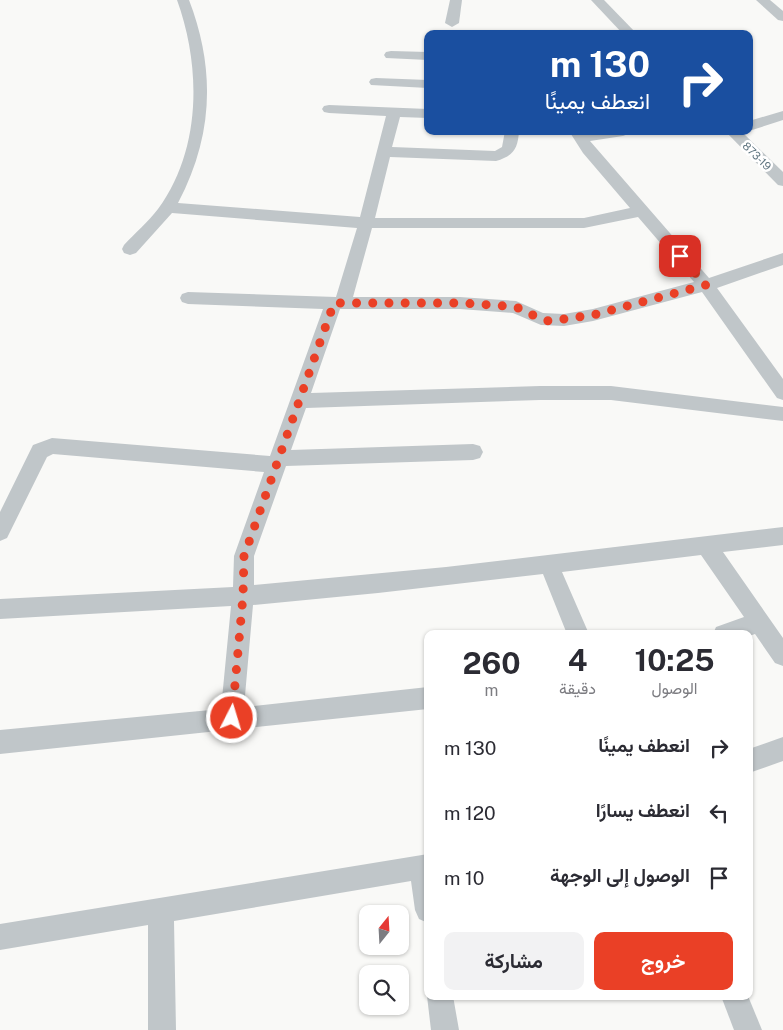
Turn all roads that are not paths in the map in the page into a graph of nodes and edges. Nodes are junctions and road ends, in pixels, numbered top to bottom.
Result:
1 (183, 0) edge
2 (456, 0) edge
3 (596, 0) edge
4 (763, 0) edge
5 (783, 17) edge
6 (452, 24) dead end
7 (627, 30) edge
8 (391, 54) dead end
9 (424, 56) edge
10 (376, 82) dead end
11 (424, 84) edge
12 (328, 109) dead end
13 (394, 112) junction
14 (424, 114) edge
15 (783, 115) edge
16 (753, 125) edge
17 (512, 135) edge
18 (579, 135) edge
19 (736, 135) edge
20 (384, 152) junction
21 (783, 181) edge
22 (167, 207) junction
23 (641, 211) junction
24 (366, 223) junction
25 (130, 249) dead end
26 (783, 259) edge
27 (706, 285) junction
28 (188, 298) dead end
29 (339, 303) junction
30 (783, 393) edge
31 (300, 401) junction
32 (783, 414) edge
33 (473, 452) dead end
34 (278, 462) junction
35 (0, 532) edge
36 (783, 536) edge
37 (706, 545) junction
38 (549, 565) junction
39 (243, 596) junction
40 (0, 609) edge
41 (760, 622) junction
42 (576, 630) edge
43 (736, 630) edge
44 (783, 656) edge
45 (424, 698) edge
46 (232, 718) junction
47 (0, 742) edge
48 (783, 750) edge
49 (753, 760) edge
50 (424, 867) edge
51 (161, 911) junction
52 (0, 937) edge
53 (441, 1000) edge
54 (736, 1000) edge
55 (162, 1030) edge
56 (445, 1030) edge
57 (748, 1030) edge

1 - 22 street
2 - 6 street
3 - 7 street
4 - 5 street
8 - 9 street
10 - 11 street
12 - 13 street
13 - 14 street
13 - 20 street
15 - 16 street
17 - 20 street
18 - 23 street
19 - 21 street, 873-19
20 - 24 street
22 - 24 street
22 - 25 street
23 - 24 street
23 - 27 street
24 - 29 street
26 - 27 street
27 - 29 street
27 - 30 street
28 - 29 street
29 - 31 street
31 - 32 street
31 - 34 street
33 - 34 street
34 - 35 street
34 - 39 street
36 - 37 street
37 - 38 street
37 - 41 street
38 - 39 street
38 - 42 street
39 - 40 street
39 - 46 street
41 - 43 street
41 - 44 street
45 - 46 street
46 - 47 street
48 - 49 street
50 - 51 street
51 - 52 street
51 - 55 street
53 - 56 street
54 - 57 street

